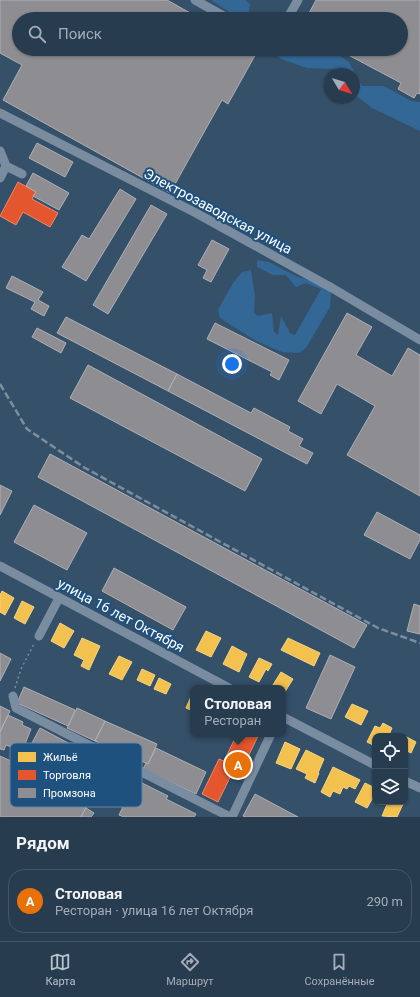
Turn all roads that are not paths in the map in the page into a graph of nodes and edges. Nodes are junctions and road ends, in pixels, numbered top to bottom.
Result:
1 (195, 0) edge
2 (298, 0) edge
3 (216, 12) edge
4 (291, 12) edge
5 (0, 113) edge
6 (0, 151) edge
7 (6, 166) junction
8 (22, 174) dead end
9 (0, 178) edge
10 (420, 340) edge
11 (0, 566) edge
12 (59, 598) junction
13 (39, 636) road end
14 (223, 685) edge
15 (12, 696) road end
16 (286, 719) edge
17 (270, 737) edge
18 (85, 743) edge
19 (372, 763) edge
20 (142, 772) edge
21 (408, 782) edge
22 (420, 788) edge
23 (231, 817) edge

1 - 3 street
2 - 4 street
5 - 10 street, Электрозаводская улица
6 - 7 street
7 - 8 street
7 - 9 street
11 - 12 street, улица 16 лет Октября
12 - 13 street
12 - 14 street, улица 16 лет Октября
15 - 18 street
16 - 19 street
17 - 23 street
20 - 23 street
21 - 22 street

